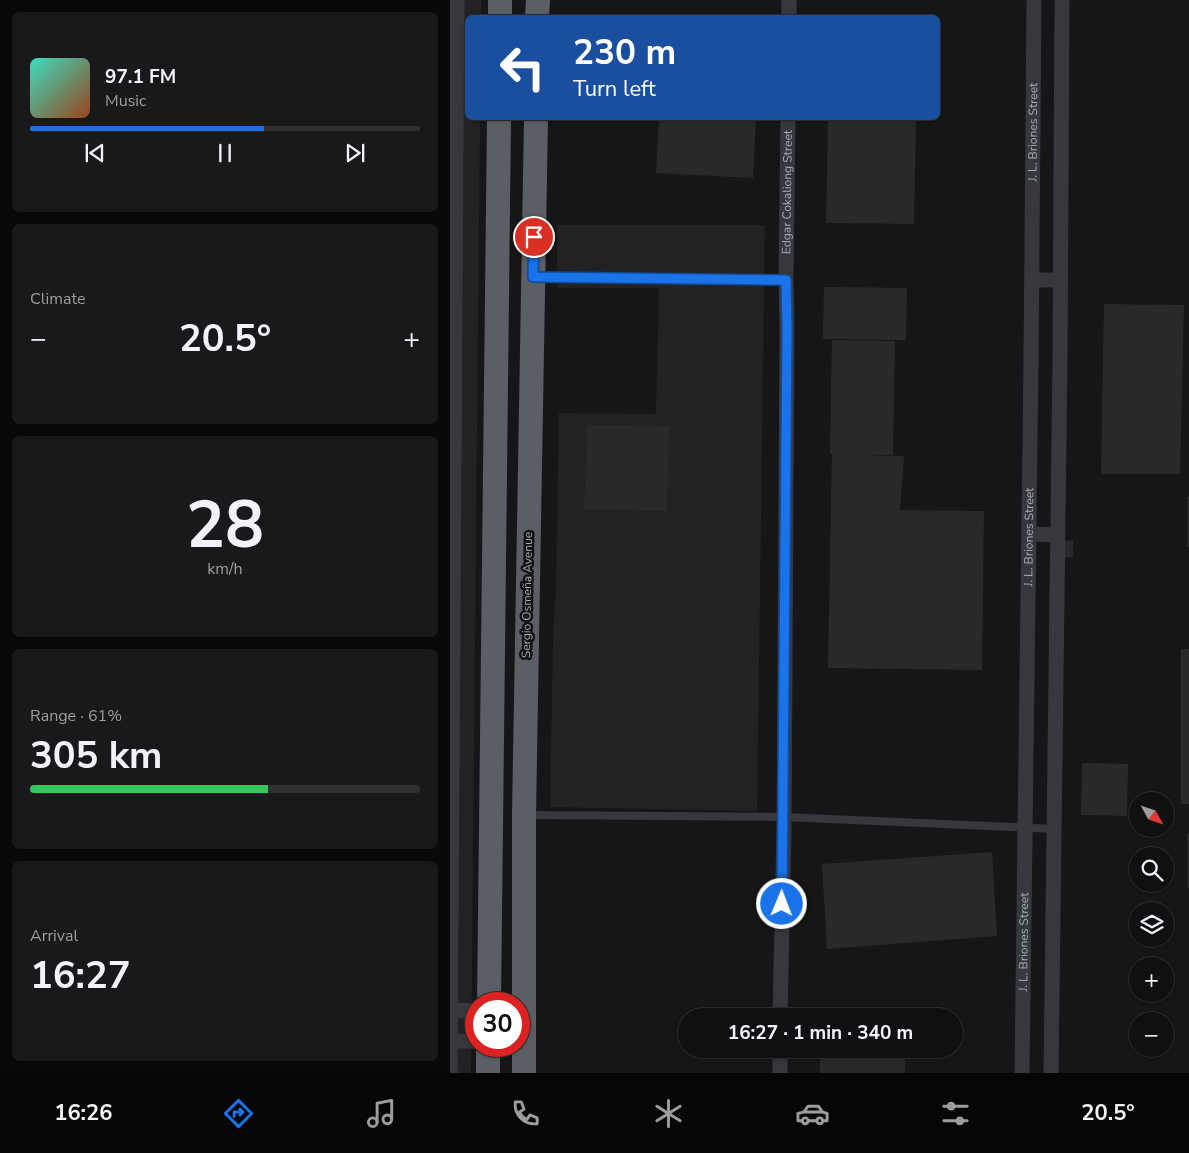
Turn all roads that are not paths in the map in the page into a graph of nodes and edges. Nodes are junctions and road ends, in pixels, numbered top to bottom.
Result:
1 (457, 0) edge
2 (500, 0) edge
3 (538, 0) edge
4 (789, 0) edge
5 (1034, 0) edge
6 (1062, 0) edge
7 (500, 15) edge
8 (538, 15) edge
9 (789, 15) edge
10 (499, 120) edge
11 (536, 120) edge
12 (788, 120) edge
13 (533, 277) junction
14 (786, 280) junction
15 (1032, 280) junction
16 (1061, 280) junction
17 (1029, 534) junction
18 (1058, 535) junction
19 (524, 815) junction
20 (784, 817) junction
21 (1025, 828) junction
22 (1054, 829) junction
23 (451, 883) edge
24 (489, 992) edge
25 (780, 1008) edge
26 (451, 1010) edge
27 (465, 1011) edge
28 (450, 1040) edge
29 (465, 1041) edge
30 (488, 1057) edge
31 (780, 1058) edge
32 (450, 1073) edge
33 (488, 1073) edge
34 (524, 1073) edge
35 (780, 1073) edge
36 (1022, 1073) edge
37 (1051, 1073) edge

1 - 23 street
2 - 7 highway
3 - 8 highway
4 - 9 street
5 - 15 street, J. L. Briones Street
6 - 16 street
10 - 24 highway
11 - 13 highway, Sergio Osmeña Avenue
12 - 14 street, Edgar Cokaliong Street
13 - 14 lane
13 - 19 highway, Sergio Osmeña Avenue
14 - 20 street, Edgar Cokaliong Street
15 - 16 street
15 - 17 street, J. L. Briones Street
16 - 18 street
17 - 18 street
17 - 21 street, J. L. Briones Street
18 - 22 street
19 - 20 lane
19 - 34 highway, Sergio Osmeña Avenue
20 - 21 lane
20 - 25 street, Edgar Cokaliong Street
21 - 22 lane
21 - 36 street, J. L. Briones Street
22 - 37 street
23 - 26 street
26 - 27 street
26 - 28 street
28 - 29 street
28 - 32 street
30 - 33 highway
31 - 35 street

